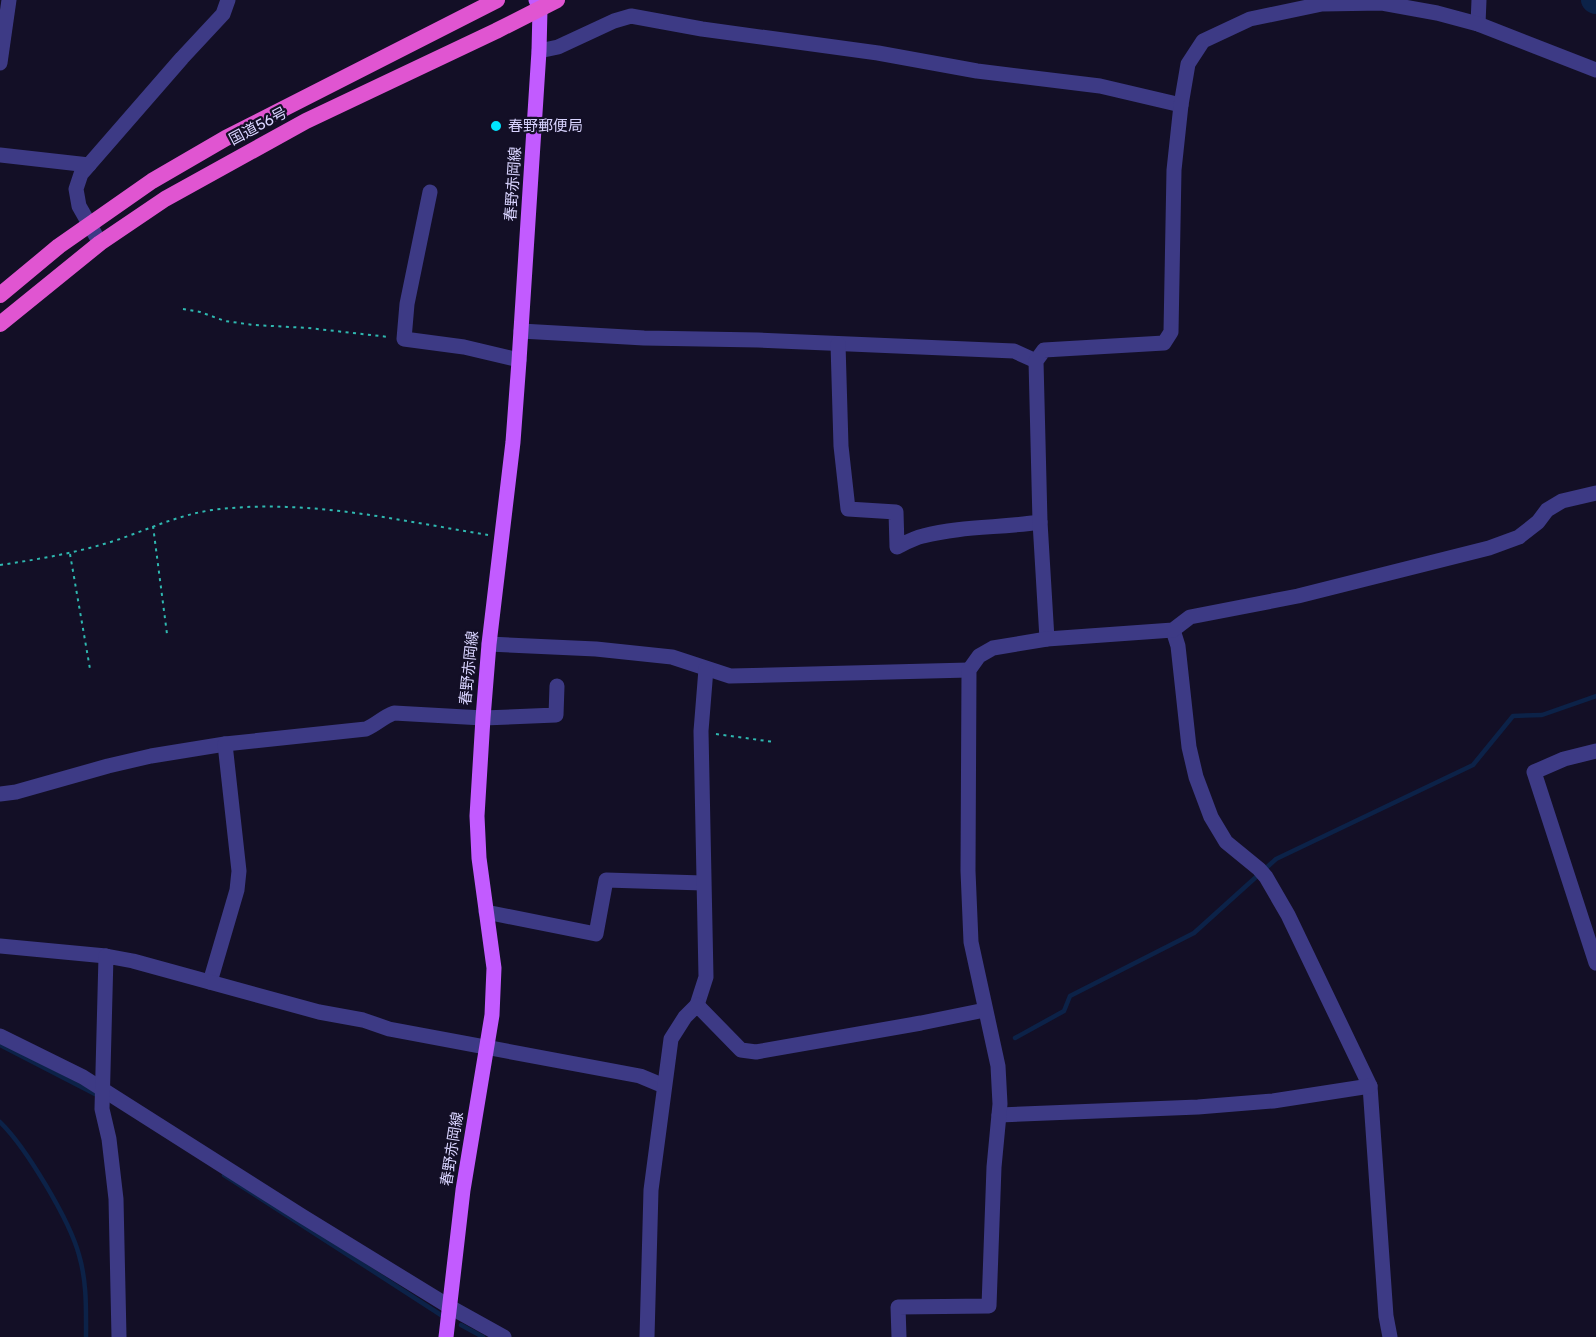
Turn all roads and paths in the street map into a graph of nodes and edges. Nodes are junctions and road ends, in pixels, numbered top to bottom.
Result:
1 (9, 0) edge
2 (228, 0) edge
3 (497, 0) edge
4 (556, 0) edge
5 (1479, 0) edge
6 (538, 5) edge
7 (1478, 24) junction
8 (540, 51) junction
9 (0, 63) edge
10 (1596, 70) edge
11 (1181, 105) junction
12 (0, 155) edge
13 (89, 165) junction
14 (430, 192) dead end
15 (88, 224) junction
16 (100, 243) junction
17 (0, 295) edge
18 (183, 309) dead end
19 (0, 324) edge
20 (521, 331) junction
21 (404, 339) junction
22 (838, 344) junction
23 (519, 360) junction
24 (1036, 361) junction
25 (1596, 493) edge
26 (1040, 522) junction
27 (153, 526) junction
28 (502, 537) junction
29 (70, 554) junction
30 (0, 565) edge
31 (1173, 630) junction
32 (167, 634) dead end
33 (1047, 639) junction
34 (489, 644) junction
35 (90, 669) dead end
36 (706, 669) junction
37 (969, 670) junction
38 (557, 686) dead end
39 (483, 718) junction
40 (701, 731) junction
41 (774, 742) dead end
42 (225, 744) junction
43 (1596, 751) edge
44 (0, 794) edge
45 (703, 883) junction
46 (486, 912) junction
47 (0, 946) edge
48 (106, 956) junction
49 (1596, 963) edge
50 (210, 982) junction
51 (697, 1005) junction
52 (985, 1010) junction
53 (0, 1036) edge
54 (487, 1048) junction
55 (664, 1086) junction
56 (1370, 1086) junction
57 (103, 1091) junction
58 (999, 1115) junction
59 (450, 1307) junction
60 (119, 1337) edge
61 (446, 1337) edge
62 (504, 1337) edge
63 (647, 1337) edge
64 (899, 1337) edge
65 (1390, 1337) edge

1 - 9 street
2 - 13 street
3 - 15 highway, 国道56号
4 - 6 highway, 国道56号
5 - 7 street
6 - 8 main road, 春野赤岡線
6 - 16 highway, 国道56号
7 - 10 street
7 - 11 street
8 - 11 street
8 - 20 main road, 春野赤岡線
11 - 24 street
12 - 13 street
13 - 15 street
14 - 21 street
15 - 16 street
15 - 17 highway, 国道56号
16 - 19 highway, 国道56号
18 - 21 path
20 - 22 street
20 - 23 main road, 春野赤岡線
21 - 23 street
22 - 24 street
22 - 26 street
23 - 28 main road, 春野赤岡線
24 - 26 street
25 - 31 street
26 - 33 street
27 - 28 path
27 - 29 path
27 - 32 path
28 - 34 main road, 春野赤岡線
29 - 30 path
29 - 35 path
31 - 33 street
31 - 56 street
33 - 37 street
34 - 36 street
34 - 39 main road, 春野赤岡線
36 - 37 street
36 - 40 street
37 - 52 street
38 - 39 street
39 - 42 street
39 - 46 main road, 春野赤岡線
40 - 41 path
40 - 45 street
42 - 44 street
42 - 50 street
43 - 49 street
45 - 46 street
45 - 51 street
46 - 54 main road, 春野赤岡線
47 - 48 street
48 - 50 street
48 - 57 street
50 - 54 street
51 - 52 street
51 - 55 street
52 - 58 street
53 - 57 street
54 - 55 street
54 - 59 main road, 春野赤岡線
55 - 63 street
56 - 58 street
56 - 65 street
57 - 59 street
57 - 60 street
58 - 64 street
59 - 61 main road, 春野赤岡線
59 - 62 street

